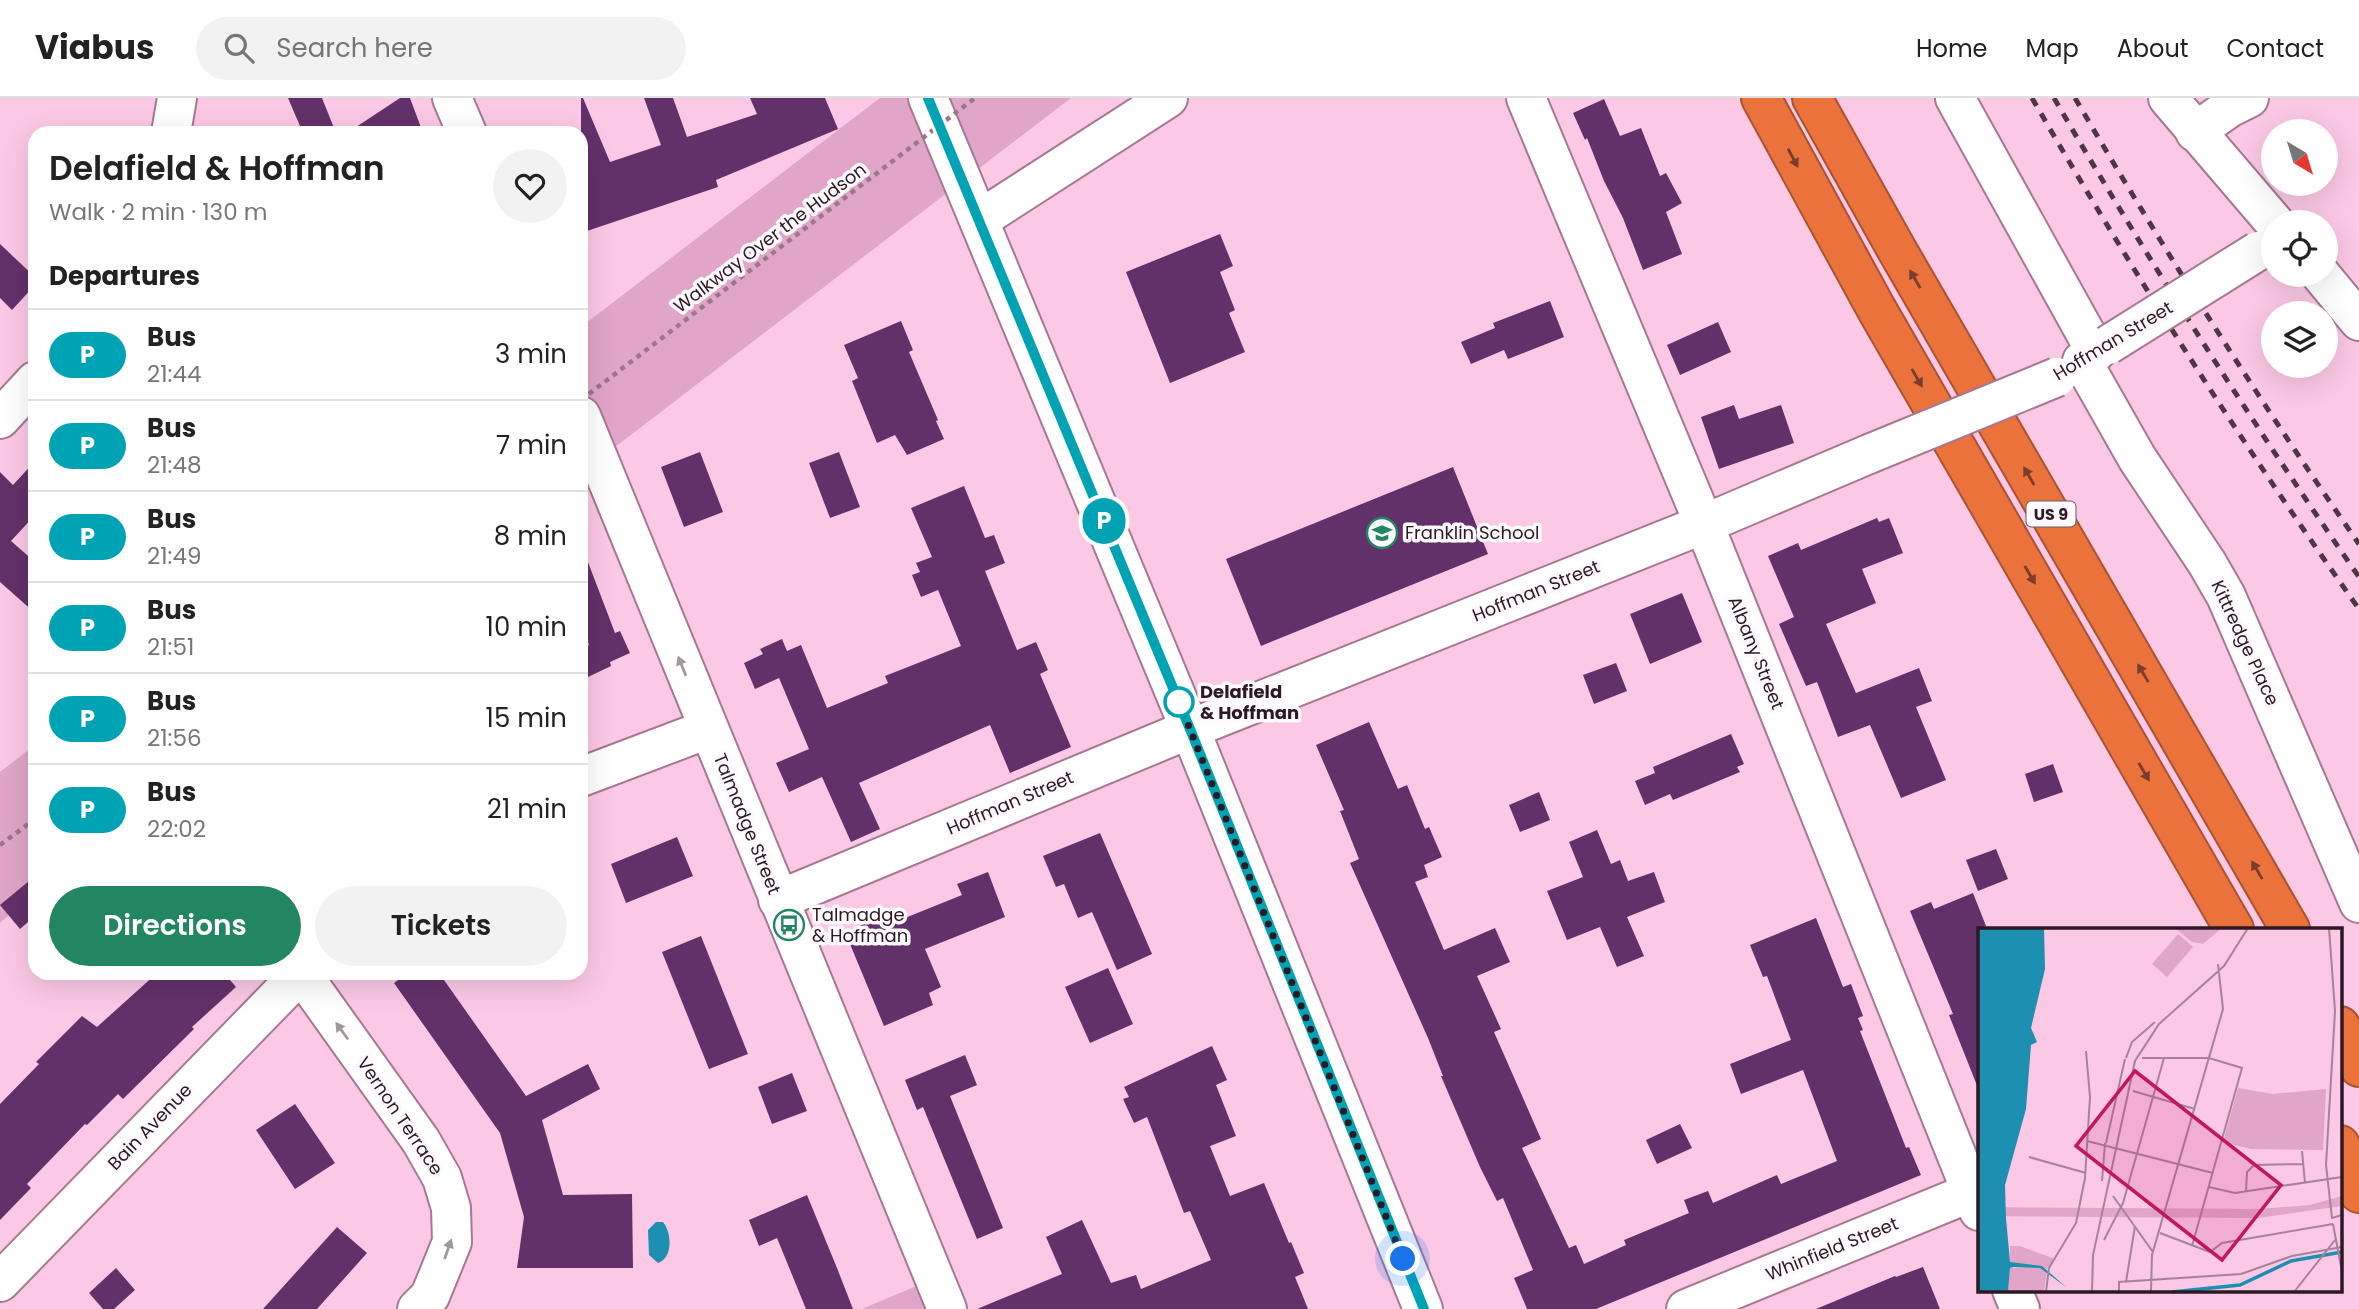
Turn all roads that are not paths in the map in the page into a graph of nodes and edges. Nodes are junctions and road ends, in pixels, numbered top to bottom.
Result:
1 (177, 98) edge
2 (452, 98) edge
3 (928, 98) edge
4 (1168, 98) edge
5 (1526, 98) edge
6 (1761, 98) edge
7 (1812, 98) edge
8 (1955, 98) edge
9 (2168, 98) edge
10 (2249, 98) edge
11 (171, 126) edge
12 (464, 126) edge
13 (2195, 132) junction
14 (979, 219) junction
15 (2261, 228) edge
16 (2261, 243) edge
17 (2330, 287) edge
18 (2359, 321) edge
19 (2085, 359) junction
20 (28, 389) edge
21 (0, 419) edge
22 (588, 433) edge
23 (1704, 524) junction
24 (708, 729) junction
25 (1190, 729) junction
26 (588, 773) edge
27 (778, 900) junction
28 (2359, 903) edge
29 (2233, 928) edge
30 (2289, 928) edge
31 (294, 980) edge
32 (306, 980) edge
33 (2342, 1030) edge
34 (2359, 1067) edge
35 (2342, 1150) edge
36 (2359, 1193) edge
37 (1977, 1197) edge
38 (0, 1282) edge
39 (2013, 1292) edge
40 (417, 1309) edge
41 (947, 1309) edge
42 (1423, 1309) edge
43 (1686, 1309) edge
44 (2020, 1309) edge

1 - 11 street
2 - 12 street
3 - 14 street
4 - 14 street
5 - 23 street, Albany Street
6 -> 29 highway, US 9
30 -> 7 highway, US 9
8 - 19 street, Kittredge Place
9 - 13 street
10 - 13 street
13 - 15 street
14 - 25 street
16 - 19 street, Hoffman Street, bridge
17 - 18 street
19 - 23 street, Hoffman Street, bridge
19 - 28 street, Kittredge Place
20 - 21 street
24 -> 22 street, Talmadge Street
23 - 25 street, Hoffman Street
23 - 37 street, Albany Street
24 - 26 street
24 - 27 street, Talmadge Street
25 - 27 street, Hoffman Street
25 - 42 street
27 - 41 street, Talmadge Street
31 - 38 street, Bain Avenue
40 -> 32 street, Vernon Terrace
33 - 34 highway
35 - 36 highway
37 - 43 street, Whinfield Street
39 - 44 street

